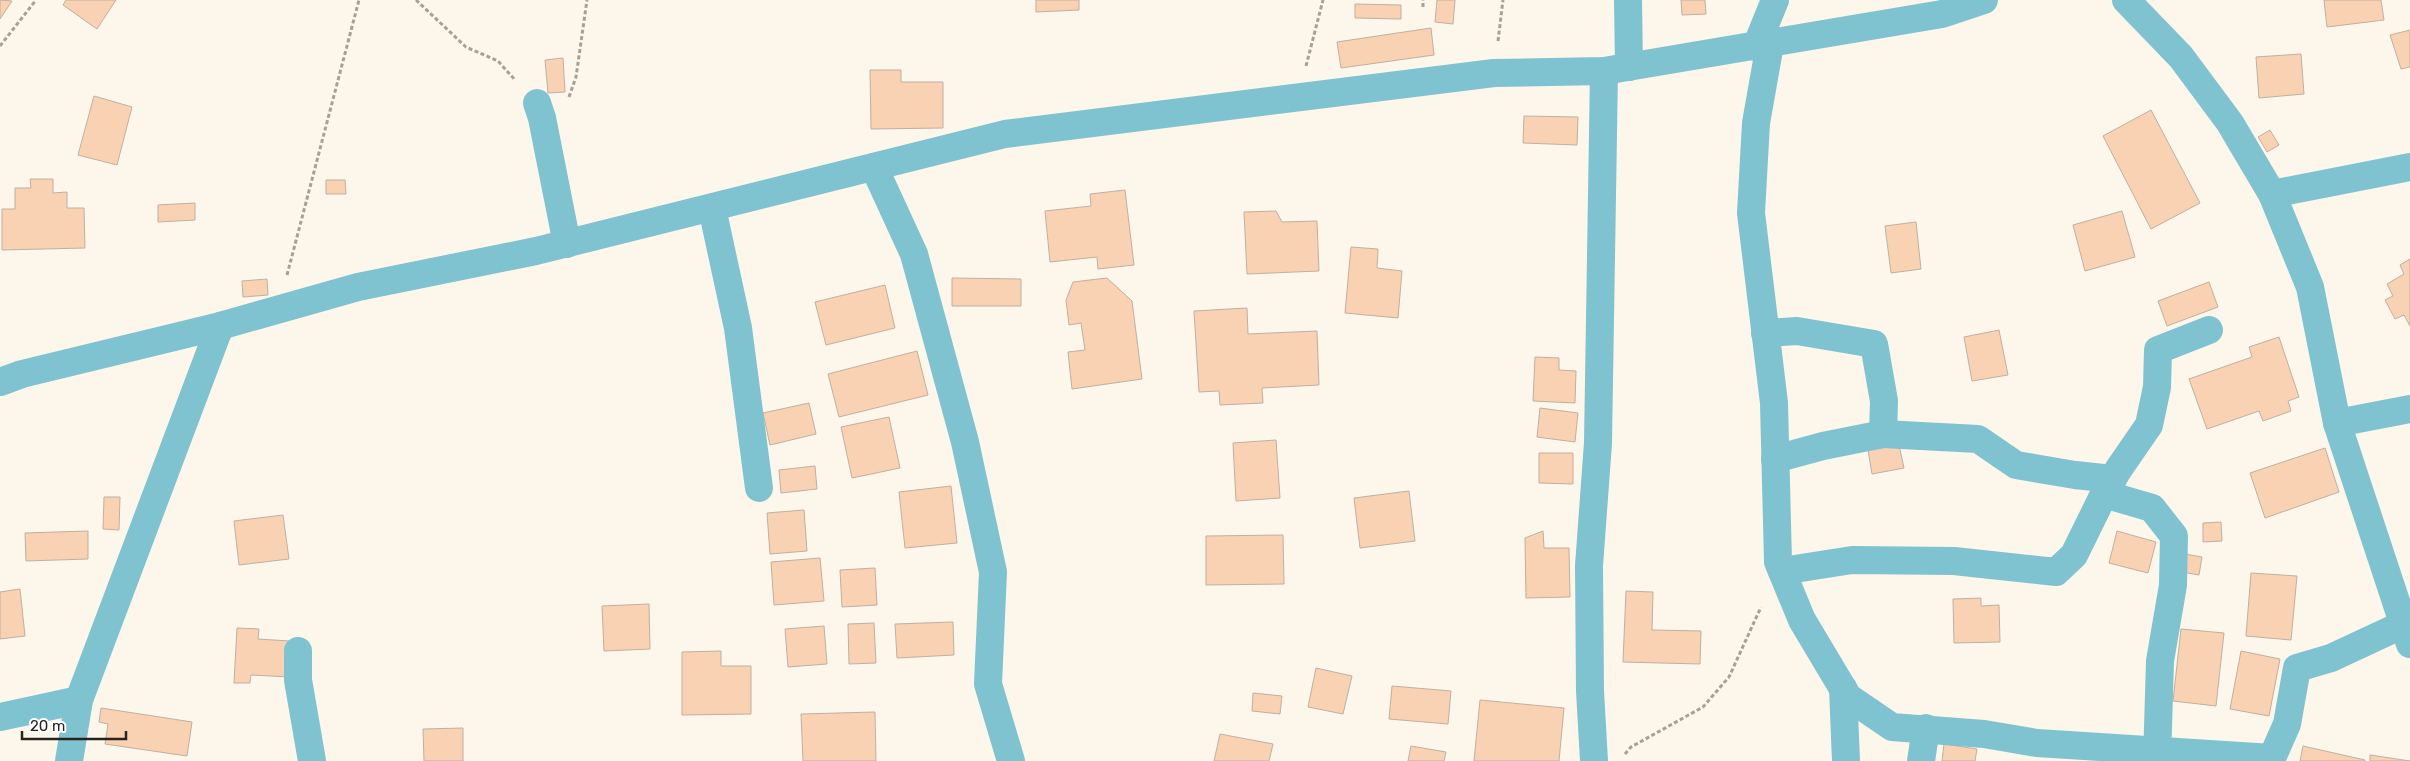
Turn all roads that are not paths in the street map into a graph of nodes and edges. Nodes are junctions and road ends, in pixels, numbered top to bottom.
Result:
1 (1628, 0) edge
2 (1775, 0) edge
3 (1984, 0) edge
4 (2126, 0) edge
5 (1763, 45) junction
6 (1616, 69) junction
7 (537, 103) road end
8 (874, 167) junction
9 (2410, 167) edge
10 (2272, 194) junction
11 (712, 208) junction
12 (568, 244) junction
13 (220, 326) junction
14 (2210, 330) dead end
15 (1765, 333) junction
16 (0, 382) edge
17 (2410, 409) edge
18 (2337, 423) junction
19 (1882, 434) junction
20 (1775, 459) junction
21 (2109, 486) junction
22 (759, 488) dead end
23 (1782, 571) junction
24 (2407, 634) edge
25 (298, 651) dead end
26 (1843, 688) junction
27 (79, 700) junction
28 (0, 717) edge
29 (1926, 728) junction
30 (2158, 756) edge
31 (69, 761) edge
32 (312, 761) edge
33 (1011, 761) edge
34 (1594, 761) edge
35 (1846, 761) edge
36 (1921, 761) edge

1 - 6 street
2 - 5 street
3 - 5 street
4 - 10 street
5 - 6 street
5 - 15 street
6 - 8 street
6 - 34 street
7 - 12 street
8 - 11 street
8 - 33 street
9 - 10 street
10 - 18 street
11 - 12 street
11 - 22 street
12 - 13 street
13 - 16 street
13 - 27 street
14 - 21 street
15 - 19 street
15 - 20 street
17 - 18 street
18 - 24 street
19 - 20 street
19 - 21 street
20 - 23 street
21 - 23 street
21 - 30 street
23 - 26 street
24 - 30 street
25 - 32 street
26 - 29 street
26 - 35 street
27 - 28 street
27 - 31 street
29 - 30 street
29 - 36 street

